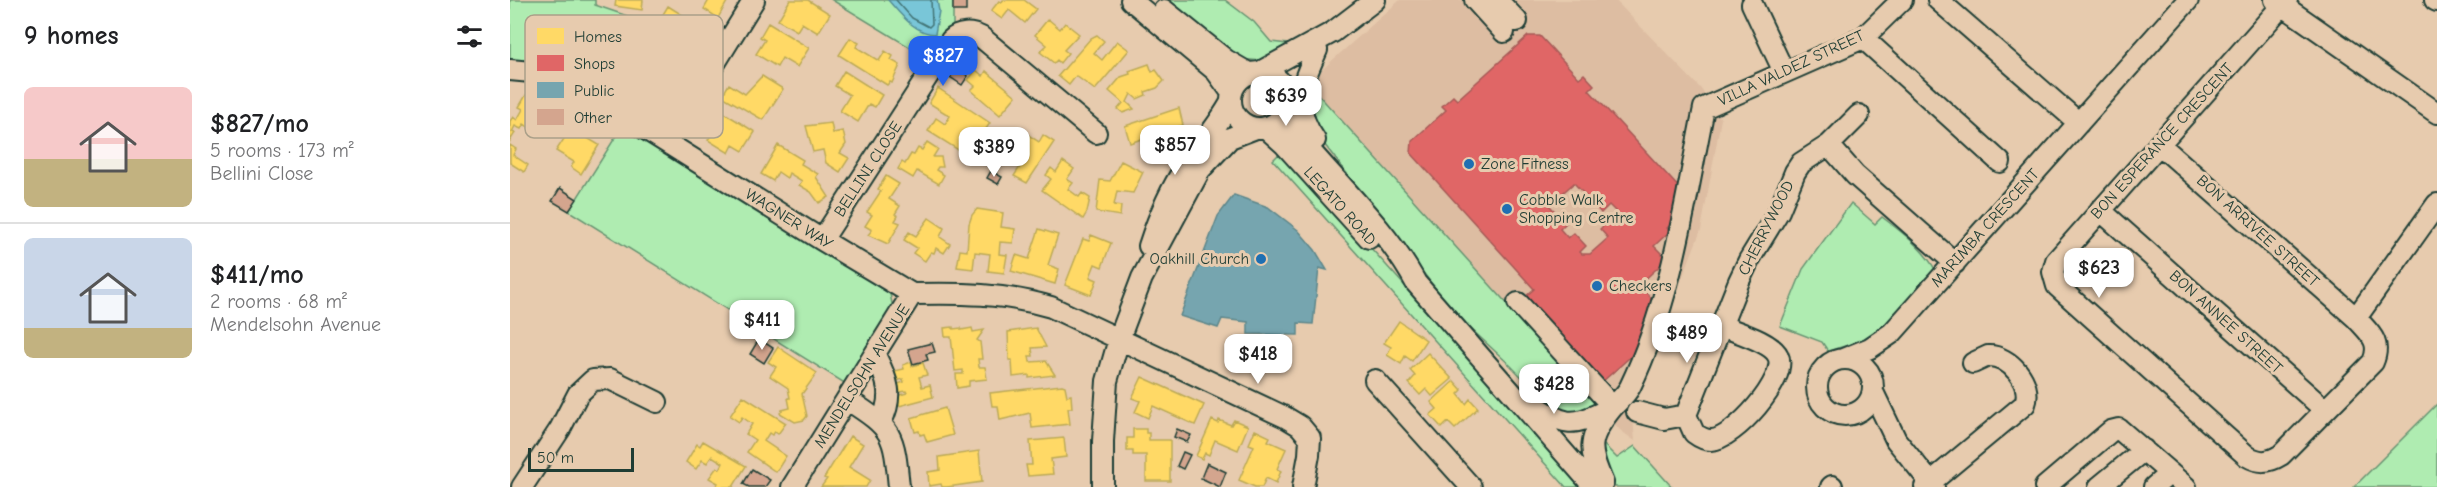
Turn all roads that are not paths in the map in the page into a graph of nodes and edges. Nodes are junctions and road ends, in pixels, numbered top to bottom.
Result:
1 (754, 0) edge
2 (1131, 0) edge
3 (1149, 0) edge
4 (1375, 0) edge
5 (1475, 0) edge
6 (1497, 0) edge
7 (1902, 0) edge
8 (1938, 0) edge
9 (2188, 0) edge
10 (2282, 2) edge
11 (1752, 4) dead end
12 (1333, 33) junction
13 (1863, 38) junction
14 (723, 50) edge
15 (1317, 50) junction
16 (510, 70) edge
17 (525, 71) edge
18 (1784, 72) junction
19 (1254, 73) junction
20 (1232, 98) junction
21 (1285, 102) junction
22 (2437, 113) edge
23 (1860, 115) dead end
24 (2079, 123) junction
25 (1260, 128) junction
26 (1096, 134) dead end
27 (662, 138) edge
28 (669, 138) edge
29 (667, 141) junction
30 (2159, 144) junction
31 (1829, 145) junction
32 (2000, 162) dead end
33 (1350, 195) junction
34 (2437, 204) edge
35 (2100, 210) junction
36 (822, 240) junction
37 (1955, 263) junction
38 (1142, 278) junction
39 (1416, 283) junction
40 (912, 294) junction
41 (1518, 303) dead end
42 (2356, 318) junction
43 (1722, 326) junction
44 (1892, 333) junction
45 (1119, 339) junction
46 (875, 355) junction
47 (1843, 359) junction
48 (1974, 363) dead end
49 (1488, 366) junction
50 (1376, 380) dead end
51 (1873, 385) junction
52 (848, 400) junction
53 (657, 402) dead end
54 (1530, 402) junction
55 (1613, 407) junction
56 (2325, 410) junction
57 (1636, 412) dead end
58 (1852, 415) junction
59 (1686, 416) junction
60 (881, 422) junction
61 (1896, 440) junction
62 (2144, 450) junction
63 (2170, 473) junction
64 (1601, 486) edge
65 (1930, 486) edge
66 (522, 487) edge
67 (792, 487) edge
68 (899, 487) edge
69 (1103, 487) edge
70 (1303, 487) edge
71 (1471, 487) edge
72 (2045, 487) edge
73 (2099, 487) edge
74 (2154, 487) edge
75 (2186, 487) edge

1 - 14 street
2 - 20 street
3 - 19 street
4 - 12 street
5 - 6 street
7 - 13 street, VILLA VALDEZ STREET
8 - 24 street
9 - 24 street, MARIMBA CRESCENT
10 - 22 street
10 - 30 street, BON ESPERANCE CRESCENT
11 - 18 street
12 - 15 street
12 - 19 street
13 - 18 street, VILLA VALDEZ STREET
13 - 32 street
15 - 21 street
15 - 33 street
16 - 17 street, WAGNER WAY
18 - 55 street, VILLA VALDEZ STREET
19 - 20 street
19 - 21 street
20 - 25 street
20 - 38 street
21 - 25 street
21 - 33 street, LEGATO ROAD
23 - 31 street, CHERRYWOOD
24 - 37 street, MARIMBA CRESCENT
25 - 38 street
25 - 39 street, LEGATO ROAD
26 - 36 street, BELLINI CLOSE
27 - 29 street, WAGNER WAY
28 - 29 street
29 - 36 street, WAGNER WAY
30 - 35 street, BON ESPERANCE CRESCENT
30 - 42 street, BON ARRIVEE STREET
31 - 37 street
31 - 43 street, CHERRYWOOD
33 - 39 street, LEGATO ROAD
34 - 42 street
35 - 56 street, BON ANNEE STREET
35 - 56 street, BON ESPERANCE CRESCENT
36 - 40 street, WAGNER WAY
37 - 44 street, MARIMBA CRESCENT
38 - 45 street
39 - 49 street, LEGATO ROAD
40 - 45 street, MENDELSOHN AVENUE
40 - 46 street, MENDELSOHN AVENUE
41 - 55 street
42 - 56 street, BON ESPERANCE CRESCENT
43 - 59 street, CHERRYWOOD
43 - 59 street
44 - 47 street, MARIMBA CRESCENT
44 - 51 street, MARIMBA CRESCENT
45 - 69 street
45 - 70 street, MENDELSOHN AVENUE
46 - 52 street, MENDELSOHN AVENUE
46 - 60 street
47 - 51 street
47 - 58 street
48 - 65 street
49 - 54 street, LEGATO ROAD
49 - 64 street, LEGATO ROAD
50 - 71 street
51 - 58 street
51 - 61 street
52 - 60 street
52 - 67 street, MENDELSOHN AVENUE
53 - 66 street
54 - 55 street
54 - 64 street, LEGATO ROAD
55 - 64 street
57 - 59 street
58 - 61 street
60 - 68 street
61 - 65 street
62 - 63 street
62 - 72 street
62 - 73 street
63 - 74 street
63 - 75 street

